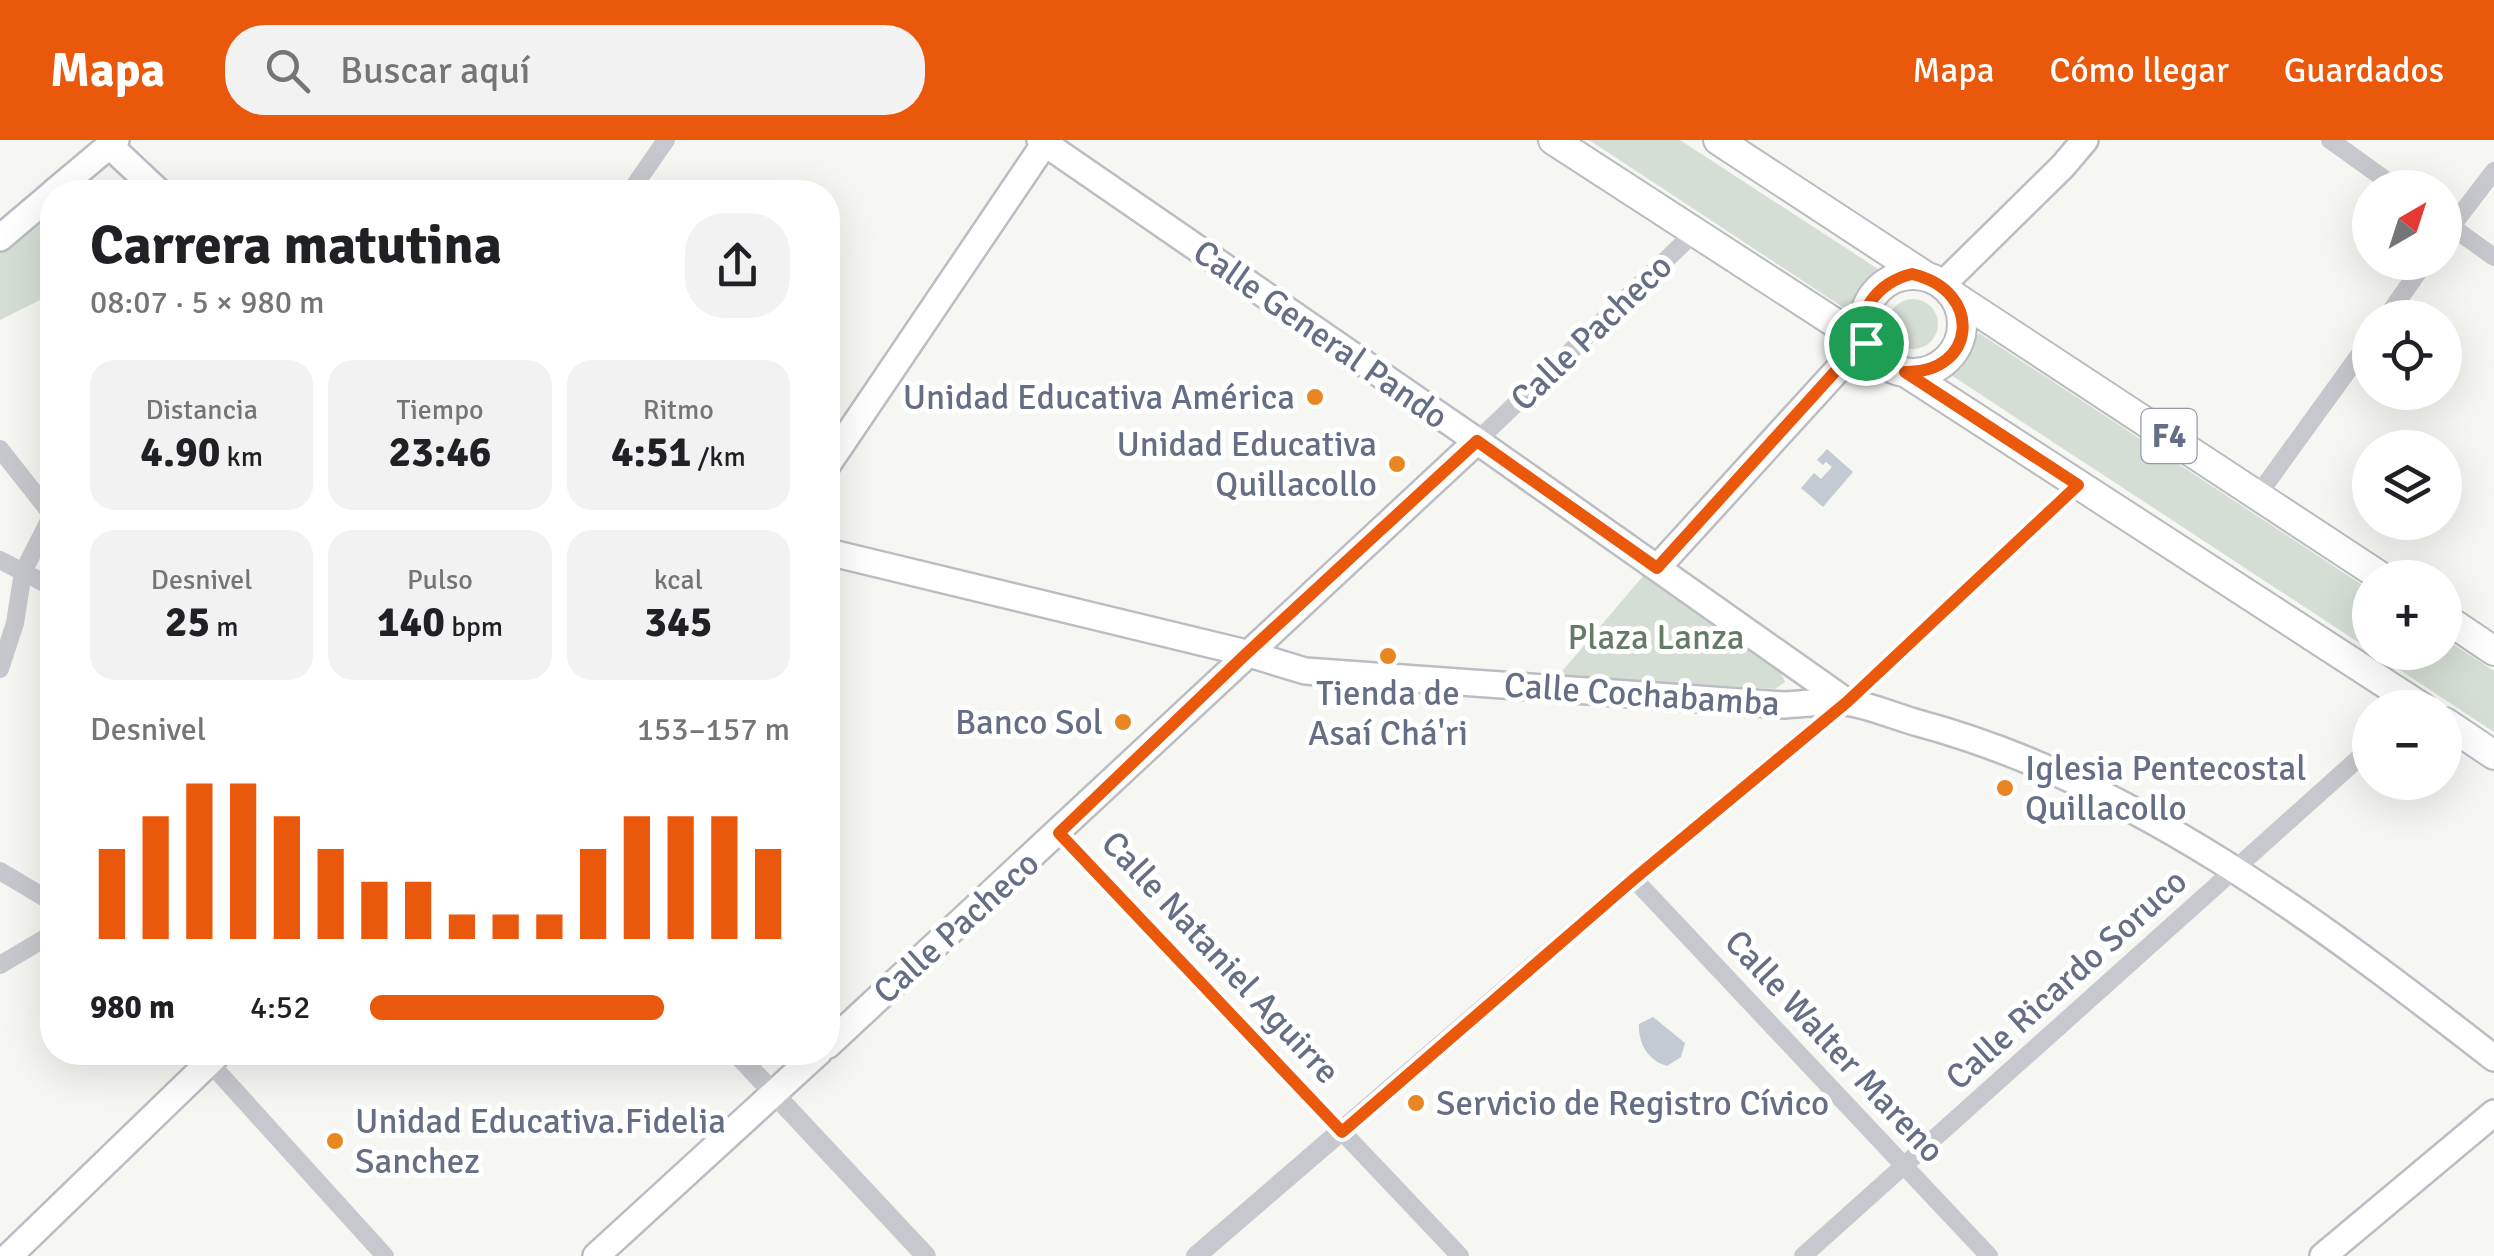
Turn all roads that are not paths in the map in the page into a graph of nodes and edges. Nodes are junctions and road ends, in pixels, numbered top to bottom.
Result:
1 (666, 140) edge
2 (1553, 140) edge
3 (1718, 140) edge
4 (2085, 140) edge
5 (2330, 140) edge
6 (1044, 141) edge
7 (110, 142) edge
8 (2371, 170) edge
9 (2494, 171) edge
10 (68, 180) edge
11 (147, 180) edge
12 (638, 180) edge
13 (40, 204) edge
14 (2462, 210) edge
15 (1695, 232) junction
16 (2462, 237) edge
17 (0, 238) edge
18 (2494, 257) edge
19 (1941, 286) junction
20 (1869, 346) junction
21 (2352, 365) edge
22 (1905, 372) junction
23 (1477, 441) junction
24 (840, 446) edge
25 (0, 450) edge
26 (2078, 485) junction
27 (2258, 495) junction
28 (40, 500) edge
29 (40, 539) edge
30 (840, 555) edge
31 (0, 560) edge
32 (2356, 560) edge
33 (1657, 568) junction
34 (23, 572) junction
35 (40, 580) edge
36 (2462, 629) edge
37 (2494, 650) edge
38 (1246, 654) junction
39 (0, 669) edge
40 (2394, 690) edge
41 (1847, 702) junction
42 (2462, 733) edge
43 (2494, 755) edge
44 (2352, 765) edge
45 (1059, 833) junction
46 (0, 871) edge
47 (2235, 872) junction
48 (1634, 879) junction
49 (40, 895) edge
50 (40, 941) edge
51 (0, 965) edge
52 (840, 1033) edge
53 (2494, 1058) edge
54 (201, 1065) edge
55 (218, 1065) edge
56 (747, 1065) edge
57 (805, 1065) edge
58 (774, 1094) junction
59 (2494, 1114) edge
60 (1342, 1132) junction
61 (1902, 1167) junction
62 (10, 1256) edge
63 (384, 1256) edge
64 (596, 1256) edge
65 (926, 1256) edge
66 (1196, 1256) edge
67 (1460, 1256) edge
68 (1803, 1256) edge
69 (1989, 1256) edge
70 (2323, 1256) edge

1 - 12 street
2 - 15 main road
3 - 19 main road, F4
4 - 19 main road
5 - 8 street
6 - 23 main road, Calle General Pando
6 - 24 main road
7 - 10 main road
7 - 11 main road
9 - 14 street
13 - 17 main road
15 - 20 main road
15 - 23 street, Calle Pacheco
16 - 18 street
19 - 20 main road
19 - 22 main road
19 - 27 main road, F4
20 - 22 main road
20 - 33 main road
21 - 27 street
22 - 26 main road
23 - 33 main road, Calle General Pando
23 - 38 main road, Calle Pacheco
25 - 28 street
26 - 40 main road
26 - 41 street
27 - 32 main road, F4
29 - 34 street
30 - 38 main road, Calle Cochabamba
31 - 34 street
33 - 41 main road, Calle General Pando
34 - 35 street
34 - 39 street
36 - 37 main road
38 - 41 main road, Calle Cochabamba
38 - 45 main road, Calle Pacheco
41 - 47 main road, Calle Cochabamba
41 - 48 street
42 - 43 main road
44 - 47 street, Calle Ricardo Soruco
45 - 52 main road, Calle Pacheco
45 - 60 street, Calle Nataniel Aguirre
46 - 49 street
47 - 53 main road, Calle Cochabamba
47 - 61 street, Calle Ricardo Soruco
48 - 60 street
48 - 61 street, Calle Walter Mareno
50 - 51 street
54 - 62 main road
55 - 63 street
56 - 58 street
57 - 58 main road
58 - 64 main road
58 - 65 street
59 - 70 main road
60 - 66 street
60 - 67 street, Calle Nataniel Aguirre
61 - 68 street, Calle Ricardo Soruco
61 - 69 street, Calle Walter Mareno

